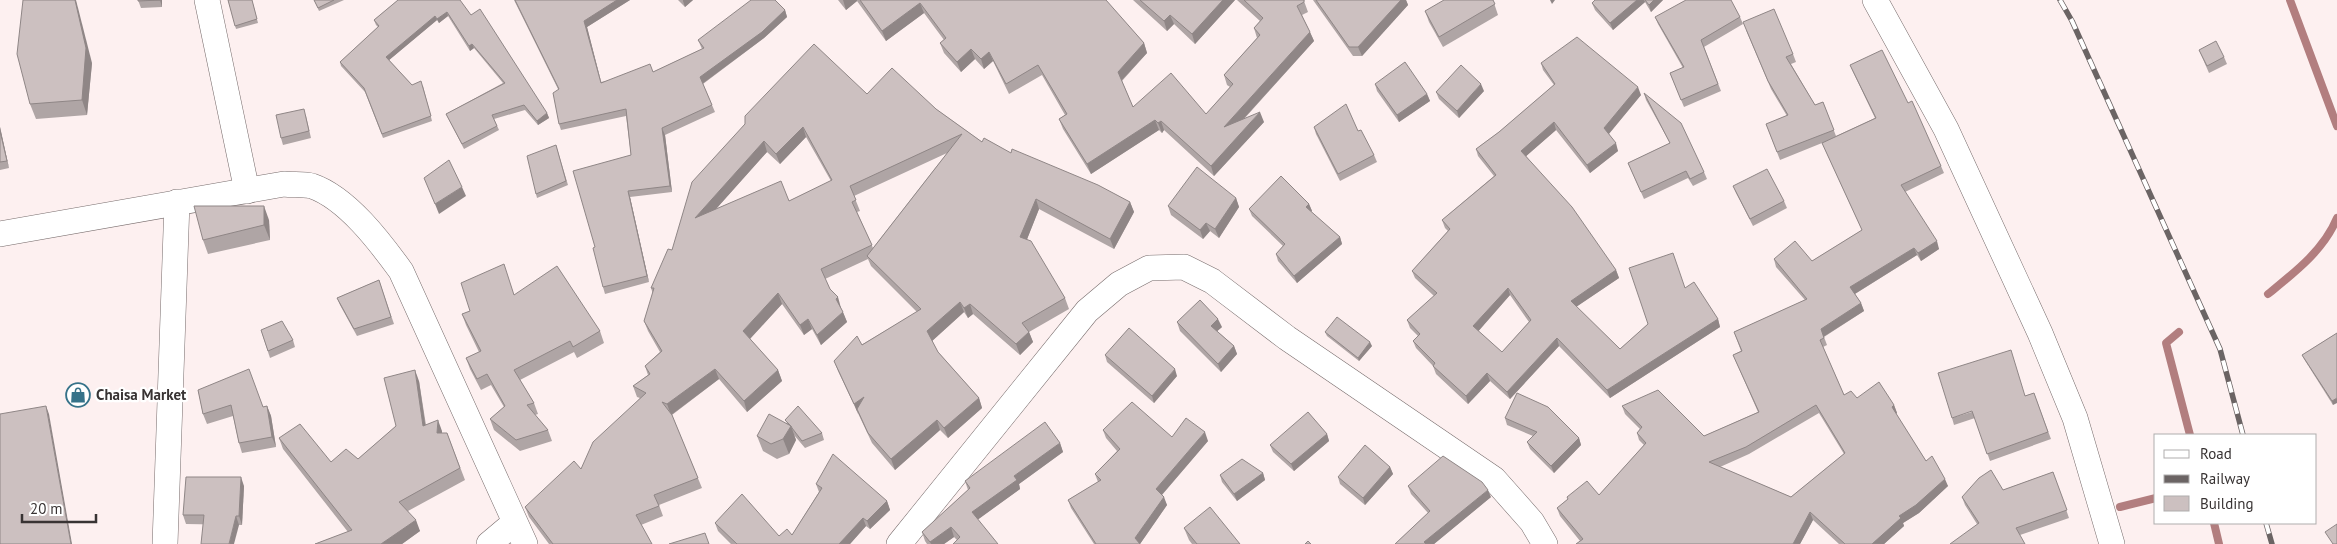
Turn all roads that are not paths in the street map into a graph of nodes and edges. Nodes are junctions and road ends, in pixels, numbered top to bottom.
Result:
1 (208, 0) edge
2 (1875, 0) edge
3 (247, 191) junction
4 (177, 202) junction
5 (0, 234) edge
6 (519, 534) edge
7 (165, 544) edge
8 (489, 544) edge
9 (899, 544) edge
10 (1546, 544) edge
11 (2112, 544) edge

1 - 3 street
2 - 11 street
3 - 4 street
3 - 6 street
4 - 5 street
4 - 7 street
6 - 8 street
9 - 10 street

